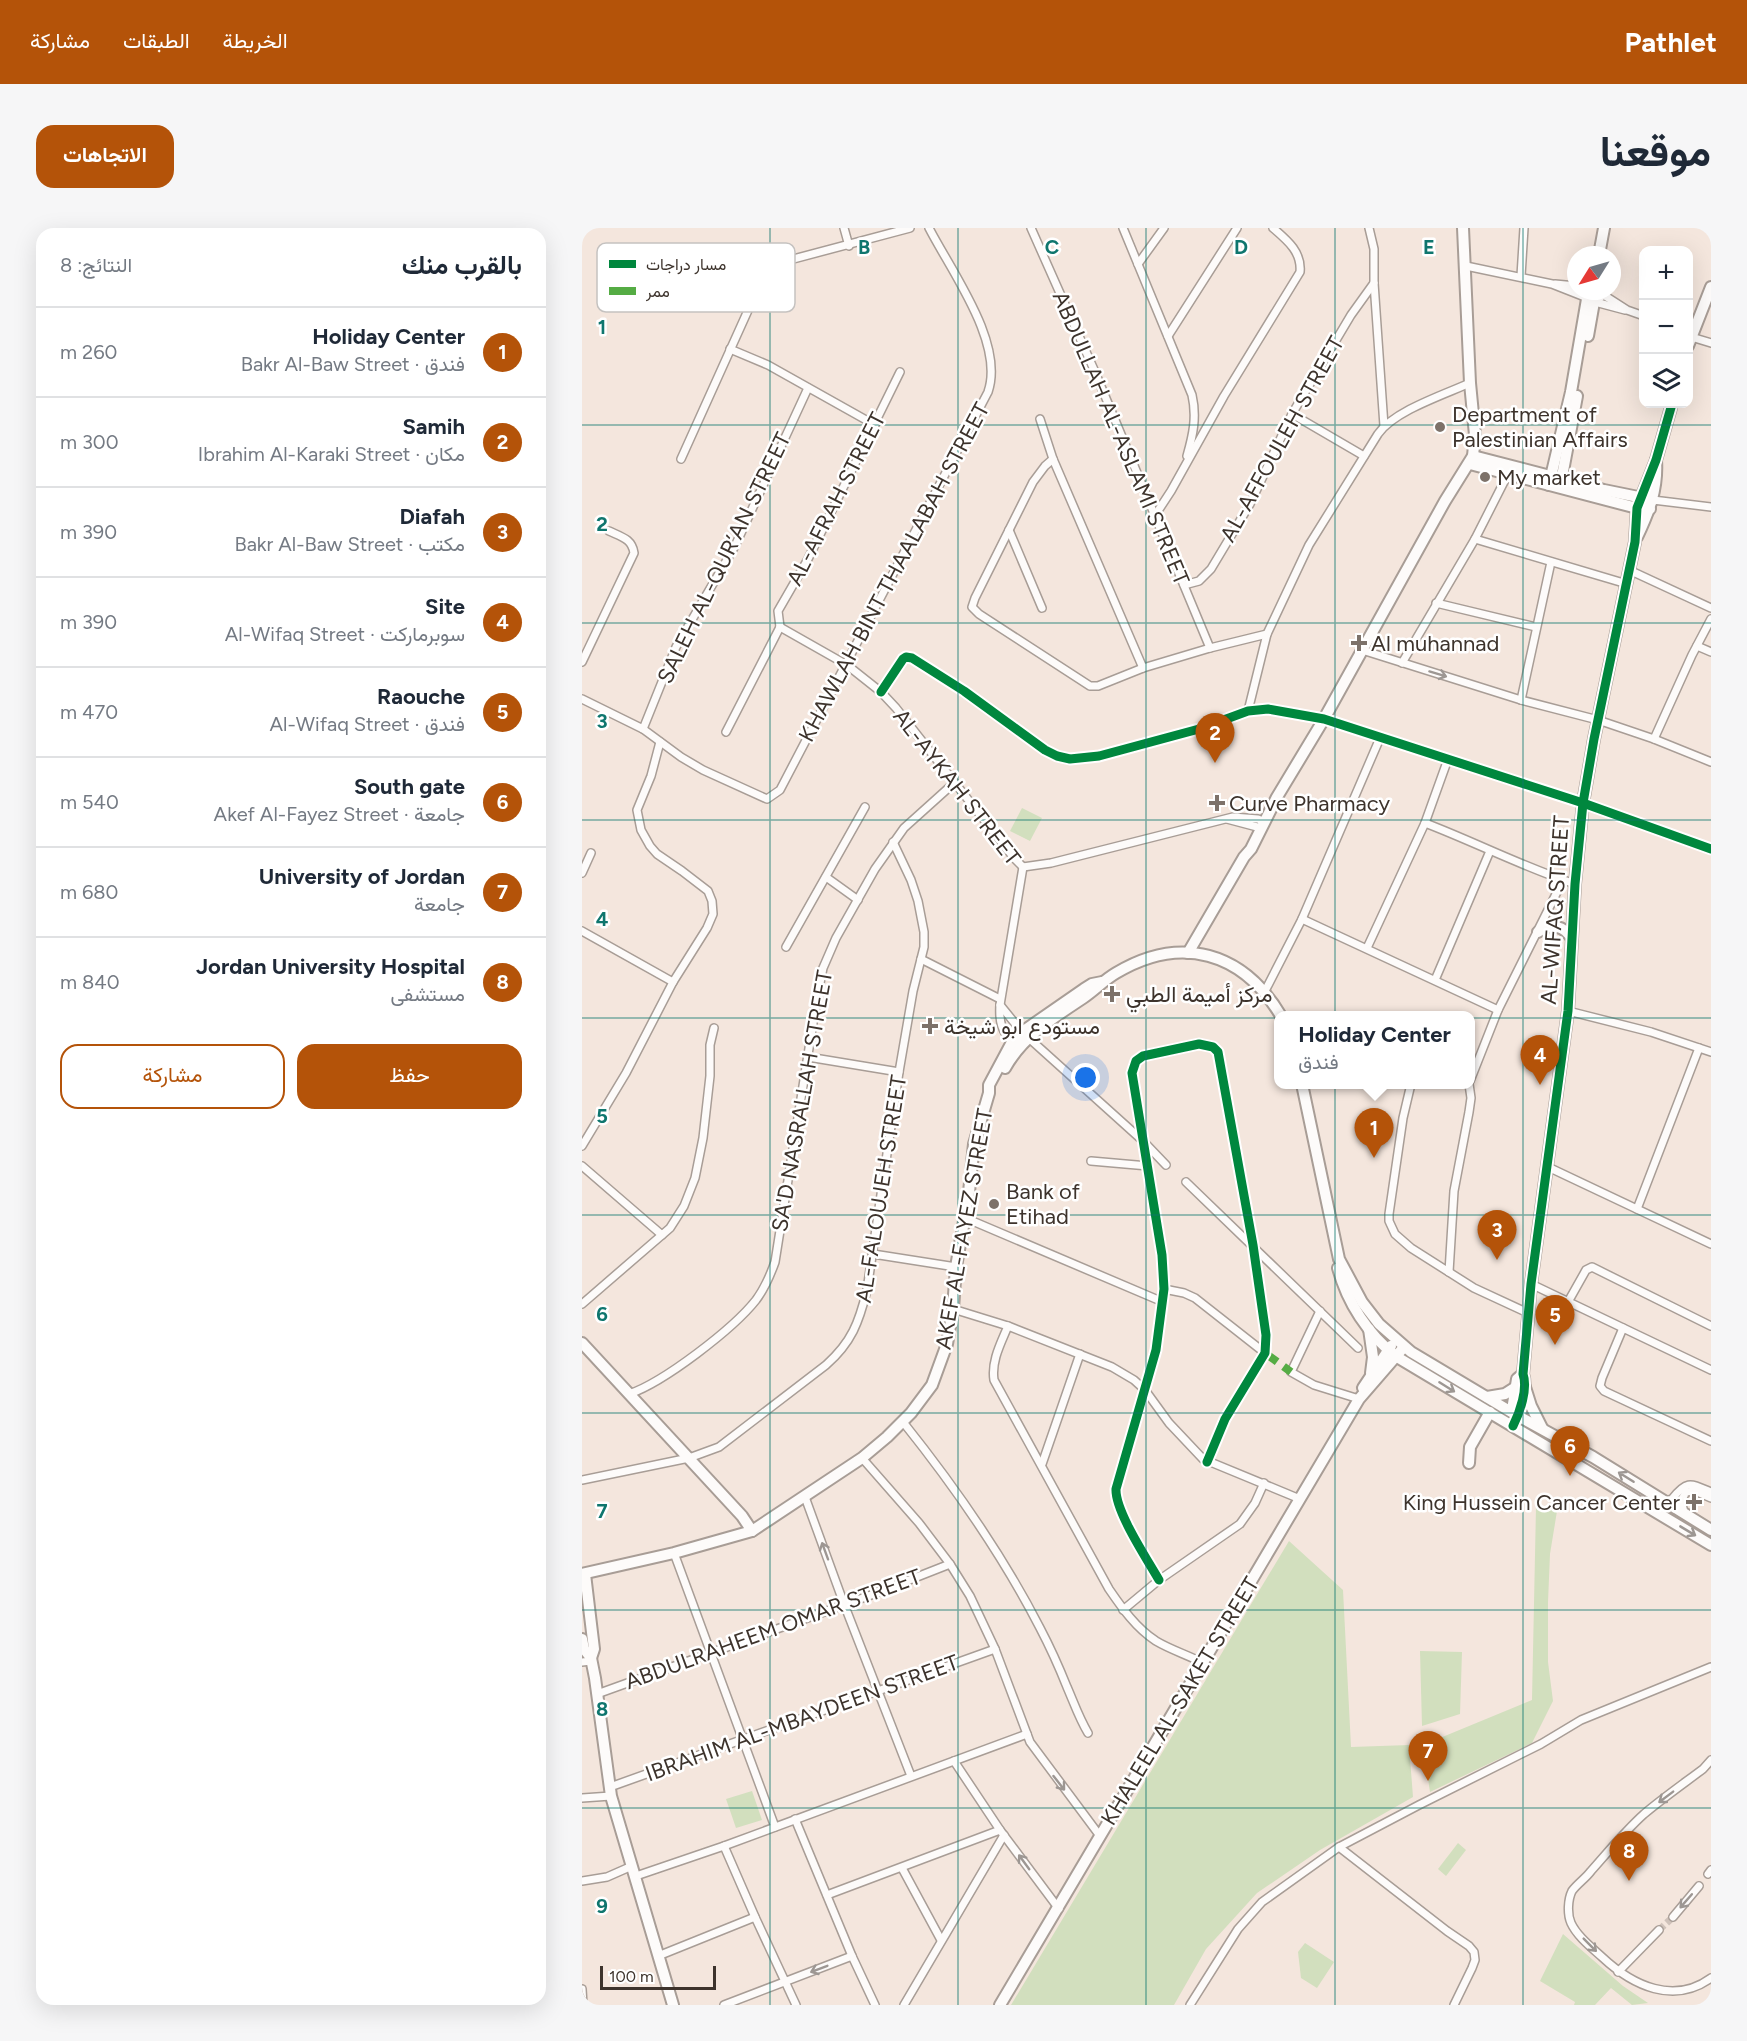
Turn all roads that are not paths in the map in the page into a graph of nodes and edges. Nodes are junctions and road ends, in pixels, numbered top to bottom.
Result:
1 (844, 228) edge
2 (910, 228) edge
3 (929, 228) edge
4 (1031, 228) edge
5 (1123, 228) edge
6 (1164, 228) edge
7 (1237, 228) edge
8 (1273, 228) edge
9 (1369, 228) edge
10 (1463, 228) edge
11 (1524, 228) edge
12 (1604, 228) edge
13 (849, 246) junction
14 (1601, 246) edge
15 (795, 259) edge
16 (1138, 264) junction
17 (1466, 266) junction
18 (1521, 276) junction
19 (1374, 283) junction
20 (1552, 284) junction
21 (1567, 285) edge
22 (1711, 287) edge
23 (1567, 288) edge
24 (1593, 300) edge
25 (1605, 300) edge
26 (748, 312) edge
27 (1639, 314) edge
28 (1693, 330) edge
29 (1168, 336) junction
30 (1693, 341) edge
31 (1711, 343) edge
32 (730, 349) junction
33 (900, 372) dead end
34 (1470, 383) junction
35 (807, 388) junction
36 (1671, 408) edge
37 (1292, 414) junction
38 (1040, 419) dead end
39 (875, 425) junction
40 (1384, 426) junction
41 (1364, 456) junction
42 (681, 459) dead end
43 (1053, 459) junction
44 (1472, 460) junction
45 (1656, 460) junction
46 (1186, 464) junction
47 (1509, 474) junction
48 (1556, 481) junction
49 (1638, 503) junction
50 (1651, 505) junction
51 (1711, 507) edge
52 (1154, 517) junction
53 (1009, 530) junction
54 (609, 531) dead end
55 (1475, 539) junction
56 (1635, 542) junction
57 (1551, 562) junction
58 (1629, 570) junction
59 (1627, 584) junction
60 (1184, 585) junction
61 (1437, 603) junction
62 (1042, 608) dead end
63 (1711, 608) edge
64 (1711, 619) edge
65 (780, 627) junction
66 (1536, 627) junction
67 (1267, 634) junction
68 (1697, 646) junction
69 (1210, 648) junction
70 (1362, 650) junction
71 (1711, 652) edge
72 (582, 662) edge
73 (1402, 663) junction
74 (847, 665) junction
75 (1143, 668) junction
76 (881, 692) junction
77 (582, 699) edge
78 (1521, 700) junction
79 (1248, 711) junction
80 (1323, 719) junction
81 (1598, 720) junction
82 (643, 729) junction
83 (726, 732) dead end
84 (1380, 738) junction
85 (1654, 739) junction
86 (660, 742) junction
87 (1448, 759) junction
88 (1711, 762) edge
89 (954, 783) junction
90 (1583, 803) junction
91 (866, 807) dead end
92 (1425, 823) junction
93 (1260, 824) junction
94 (893, 842) junction
95 (1711, 849) edge
96 (1490, 851) junction
97 (591, 853) dead end
98 (1023, 867) junction
99 (582, 873) edge
100 (826, 877) junction
101 (1563, 880) junction
102 (1575, 884) junction
103 (858, 900) junction
104 (1302, 919) junction
105 (582, 931) edge
106 (1538, 932) junction
107 (1572, 939) junction
108 (786, 947) dead end
109 (1367, 948) junction
110 (1188, 953) junction
111 (921, 960) junction
112 (1435, 980) junction
113 (673, 982) junction
114 (1265, 991) junction
115 (1000, 1002) junction
116 (1498, 1010) junction
117 (1279, 1011) edge
118 (1568, 1011) junction
119 (714, 1028) dead end
120 (1025, 1034) junction
121 (1016, 1045) junction
122 (1699, 1048) junction
123 (1711, 1053) edge
124 (808, 1057) junction
125 (1475, 1070) edge
126 (899, 1072) junction
127 (1303, 1089) edge
128 (1410, 1089) edge
129 (1470, 1089) edge
130 (1143, 1141) junction
131 (582, 1146) edge
132 (1091, 1161) dead end
133 (1166, 1165) dead end
134 (582, 1166) edge
135 (1148, 1166) junction
136 (1548, 1167) junction
137 (1186, 1182) dead end
138 (1637, 1209) junction
139 (963, 1217) junction
140 (662, 1235) junction
141 (1711, 1244) edge
142 (1253, 1245) junction
143 (873, 1254) junction
144 (1339, 1259) junction
145 (956, 1267) junction
146 (1449, 1272) junction
147 (1530, 1284) junction
148 (1164, 1289) junction
149 (1163, 1302) junction
150 (1568, 1302) junction
151 (582, 1304) edge
152 (953, 1309) junction
153 (1320, 1311) junction
154 (1528, 1313) junction
155 (1008, 1326) junction
156 (1711, 1326) edge
157 (1623, 1328) junction
158 (1369, 1329) junction
159 (582, 1343) edge
160 (1400, 1343) junction
161 (1358, 1348) dead end
162 (1265, 1353) junction
163 (1392, 1353) junction
164 (1080, 1354) junction
165 (1711, 1370) edge
166 (1371, 1374) junction
167 (1521, 1382) junction
168 (1145, 1390) junction
169 (630, 1394) junction
170 (1487, 1397) junction
171 (1360, 1398) junction
172 (1490, 1413) junction
173 (1515, 1414) junction
174 (903, 1422) junction
175 (1510, 1425) junction
176 (1544, 1430) junction
177 (1711, 1442) edge
178 (689, 1458) junction
179 (862, 1458) junction
180 (1207, 1461) junction
181 (1469, 1463) dead end
182 (1042, 1464) junction
183 (582, 1480) edge
184 (1264, 1483) junction
185 (1711, 1492) edge
186 (805, 1497) junction
187 (1711, 1498) edge
188 (1300, 1499) junction
189 (1662, 1500) junction
190 (1685, 1514) junction
191 (1711, 1530) edge
192 (752, 1531) junction
193 (1711, 1545) edge
194 (674, 1553) junction
195 (950, 1564) junction
196 (583, 1574) edge
197 (1159, 1580) junction
198 (844, 1604) junction
199 (1123, 1610) junction
200 (582, 1640) edge
201 (995, 1649) junction
202 (710, 1653) junction
203 (588, 1660) edge
204 (1203, 1663) junction
205 (1711, 1667) edge
206 (878, 1690) junction
207 (597, 1694) junction
208 (1088, 1733) dead end
209 (1027, 1734) junction
210 (743, 1740) junction
211 (1711, 1760) edge
212 (954, 1761) junction
213 (911, 1776) junction
214 (610, 1791) junction
215 (582, 1798) edge
216 (795, 1820) junction
217 (775, 1827) junction
218 (1002, 1832) junction
219 (1100, 1836) junction
220 (724, 1846) junction
221 (1339, 1847) junction
222 (902, 1868) junction
223 (634, 1871) junction
224 (582, 1881) edge
225 (1699, 1886) dead end
226 (827, 1895) junction
227 (1059, 1909) junction
228 (755, 1917) junction
229 (1672, 1917) tunnel mouth
230 (1659, 1930) tunnel mouth
231 (941, 1940) junction
232 (658, 1956) junction
233 (852, 1956) junction
234 (1618, 1972) junction
235 (1711, 1978) edge
236 (785, 1982) junction
237 (582, 1989) edge
238 (583, 2005) edge
239 (673, 2005) edge
240 (724, 2005) edge
241 (796, 2005) edge
242 (875, 2005) edge
243 (904, 2005) edge
244 (1000, 2005) edge
245 (1191, 2005) edge
246 (1454, 2005) edge

1 - 13 street
2 - 13 street
3 - 74 street, KHAWLAH BINT THAALABAH STREET
4 - 52 street, ABDULLAH AL-ASLAMI STREET
5 - 16 street
6 - 16 street
7 - 29 street
8 - 46 street
9 - 19 street
10 - 17 street
11 - 18 street
12 - 14 street
13 - 15 street
16 - 29 street
17 - 18 street
17 - 34 street
18 - 20 street
19 - 37 street, AL-AFFOULEH STREET
19 - 40 street
20 - 21 street
20 - 23 street
22 - 28 street
24 - 48 street
25 - 27 street
26 - 32 street
29 - 46 street
30 - 31 street
32 - 35 street
32 - 42 street
33 - 39 street, AL-AFRAH STREET
34 - 40 street
34 - 44 street
35 - 39 street
35 - 82 street, SALEH AL-QUR’AN STREET
36 - 45 street, AL-WIFAQ STREET
37 - 41 street
37 - 60 street, AL-AFFOULEH STREET
38 - 43 street
39 - 65 street, AL-AFRAH STREET
40 - 41 street
41 - 67 street
43 - 53 street
43 - 75 street
44 - 47 street
44 - 48 street
44 - 70 street
45 - 49 street, AL-WIFAQ STREET
45 - 50 street, AL-WIFAQ STREET
46 - 52 street
47 - 48 street
47 - 55 street
48 - 49 street
49 - 50 street
49 - 56 street, AL-WIFAQ STREET
50 - 51 street
50 - 56 street, AL-WIFAQ STREET
52 - 60 street, ABDULLAH AL-ASLAMI STREET
53 - 62 street
53 - 75 street
54 - 72 street
55 - 57 street
55 - 61 street
56 - 58 street, AL-WIFAQ STREET
57 - 59 street
57 - 66 street
58 - 59 street, AL-WIFAQ STREET
58 - 63 street
59 - 81 street, AL-WIFAQ STREET
60 - 69 street, ABDULLAH AL-ASLAMI STREET
61 - 66 street
61 - 73 street
64 - 68 street
65 - 74 street, AL-AYKAH STREET
65 - 83 street, AL-AFRAH STREET
66 - 78 street
67 - 69 street
67 - 79 street
68 - 71 street
68 - 85 street
69 - 75 street
70 - 73 street
70 - 80 street
73 -> 78 street
74 - 76 street, AL-AYKAH STREET
74 - 86 street, KHAWLAH BINT THAALABAH STREET
76 - 79 street
76 - 89 street, AL-AYKAH STREET
77 - 82 street, KHAWLAH BINT THAALABAH STREET
78 - 81 street
79 - 80 street
80 - 84 street
80 - 93 street
81 - 85 street
81 - 90 street, AL-WIFAQ STREET
82 - 86 street, KHAWLAH BINT THAALABAH STREET
84 - 87 street
84 - 104 street
85 - 88 street
86 - 113 street
87 - 90 street
87 - 92 street
89 - 94 street, SA'D NASRALLAH STREET
89 - 98 street, AL-AYKAH STREET
90 - 95 street
90 - 102 street, AL-WIFAQ STREET
91 - 100 street
92 - 96 street
92 - 109 street
93 - 98 street
93 - 110 street
94 - 103 street, SA'D NASRALLAH STREET
94 - 111 street, AL-FALOUJEH STREET
96 - 101 street
96 - 112 street
97 - 99 street
98 - 115 street, AL-AYKAH STREET
100 - 103 street
100 - 108 street
101 - 102 street
101 - 106 street
102 - 107 street, AL-WIFAQ STREET
103 - 124 street, SA'D NASRALLAH STREET
104 - 109 street
104 - 114 street
105 - 113 street
106 - 107 street
106 - 116 street
107 - 118 street, AL-WIFAQ STREET
109 - 112 street
110 - 114 street, AKEF AL-FAYEZ STREET
110 - 120 street, AKEF AL-FAYEZ STREET
111 - 115 street
111 - 126 street, AL-FALOUJEH STREET
112 - 116 street
113 - 131 street
114 - 117 street, AKEF AL-FAYEZ STREET
115 - 120 street
115 - 121 street, AL-AYKAH STREET
116 - 125 street
118 - 122 street
118 - 136 street, AL-WIFAQ STREET
119 - 140 street
120 - 121 street, AKEF AL-FAYEZ STREET
120 - 130 street
121 - 139 street, AKEF AL-FAYEZ STREET
122 - 123 street
122 - 138 street
124 - 126 street
124 - 169 street, SA'D NASRALLAH STREET
126 - 143 street, AL-FALOUJEH STREET
127 - 144 street
128 - 146 street
129 - 146 street
130 - 133 street
130 - 135 street
130 - 142 street
132 - 135 street
134 - 140 street
135 - 148 street
136 - 138 street
136 - 147 street, AL-WIFAQ STREET
137 - 142 street
138 - 141 street
139 - 145 street, AKEF AL-FAYEZ STREET
139 - 149 street
140 - 151 street
142 - 153 street
142 - 162 street
143 - 145 street
143 - 178 street, AL-FALOUJEH STREET
144 - 158 street
144 - 160 street
145 - 152 street, AKEF AL-FAYEZ STREET
146 - 154 street
147 - 150 street
147 - 154 street, AL-WIFAQ STREET
148 - 149 street
148 - 162 street
149 - 168 street
150 - 156 street
150 - 157 street
152 - 155 street
152 - 174 street, AKEF AL-FAYEZ STREET
153 - 161 street
153 - 171 street
154 - 167 street, AL-WIFAQ STREET
155 - 164 street
155 - 182 street
157 - 165 street
157 - 177 street
158 - 163 street
158 - 166 street
159 - 169 street
160 - 163 street, KHALEEL AL-SAKET STREET
160 - 170 street
162 - 180 street
163 - 166 street, KHALEEL AL-SAKET STREET
163 - 171 street, KHALEEL AL-SAKET STREET
163 -> 172 street
164 - 168 street
164 - 182 street
166 - 171 street, KHALEEL AL-SAKET STREET
167 - 170 street
167 - 173 street, AL-WIFAQ STREET
167 - 176 street
168 - 180 street
168 - 197 street
169 - 178 street
170 - 173 street
171 - 188 street, KHALEEL AL-SAKET STREET
172 - 175 street
172 - 181 street
173 - 175 street, AL-WIFAQ STREET
173 - 176 street
174 - 179 street, AKEF AL-FAYEZ STREET
174 - 208 street
175 -> 193 street
189 -> 176 street
178 - 183 street, AL-FALOUJEH STREET
178 - 192 street
179 - 186 street, AKEF AL-FAYEZ STREET
179 - 195 street
180 - 184 street
182 - 199 street
184 - 188 street
184 - 197 street
185 - 189 street
186 - 192 street, AKEF AL-FAYEZ STREET
198 -> 186 street
187 - 190 street
188 - 204 street, KHALEEL AL-SAKET STREET
189 - 190 street
190 - 191 street
192 - 194 street, AKEF AL-FAYEZ STREET
194 - 196 street, AKEF AL-FAYEZ STREET
194 - 202 street
195 - 198 street, ABDULRAHEEM OMAR STREET
195 - 201 street
196 - 203 street
197 - 199 street
198 - 202 street, ABDULRAHEEM OMAR STREET
198 - 206 street
199 - 204 street
200 - 203 street
201 - 206 street, IBRAHIM AL-MBAYDEEN STREET
201 - 209 street
202 - 207 street, ABDULRAHEEM OMAR STREET
202 - 210 street
203 - 207 street
204 - 219 street, KHALEEL AL-SAKET STREET
205 - 221 street
206 - 210 street, IBRAHIM AL-MBAYDEEN STREET
206 - 213 street
207 - 214 street
209 - 212 street
209 -> 219 street
210 - 214 street, IBRAHIM AL-MBAYDEEN STREET
210 - 217 street
211 -> 234 street
212 - 213 street
212 - 218 street
213 - 216 street
214 - 215 street, IBRAHIM AL-MBAYDEEN STREET
214 - 223 street
216 - 217 street
216 - 226 street
217 - 220 street
218 - 222 street
227 -> 218 street
218 - 231 street
219 - 227 street, KHALEEL AL-SAKET STREET
220 - 223 street
220 - 228 street
221 - 245 street
221 - 246 street
222 - 226 street
222 - 231 street
223 - 224 street
223 - 232 street
225 -> 229 street
226 - 233 street
227 - 244 street, KHALEEL AL-SAKET STREET
228 - 232 street
228 - 236 street
230 - 234 street
231 - 243 street
232 - 239 street
233 -> 236 street
233 - 242 street
234 - 235 street
236 - 240 street
236 - 241 street
237 - 238 street

